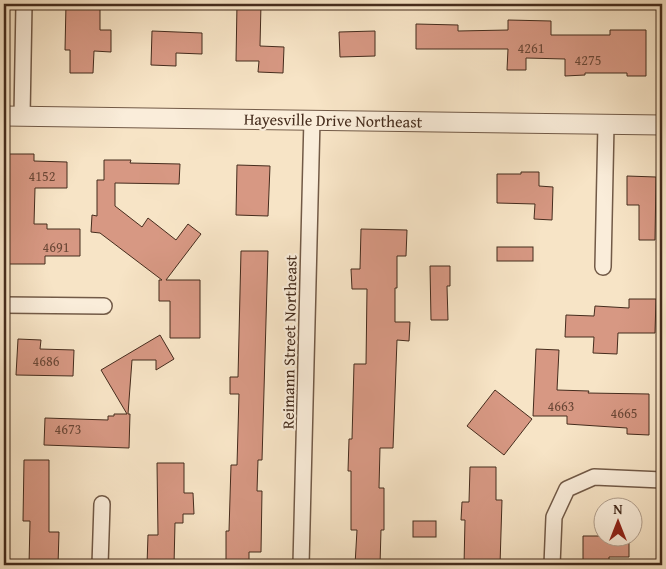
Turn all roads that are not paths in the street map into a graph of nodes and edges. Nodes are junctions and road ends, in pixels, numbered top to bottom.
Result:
1 (24, 4) edge
2 (13, 116) edge
3 (312, 119) junction
4 (606, 124) junction
5 (662, 124) edge
6 (603, 267) dead end
7 (4, 305) edge
8 (104, 306) dead end
9 (662, 480) edge
10 (102, 504) dead end
11 (100, 565) edge
12 (301, 565) edge
13 (552, 565) edge

1 - 2 street
2 - 3 street, Hayesville Drive Northeast
3 - 4 street, Hayesville Drive Northeast
3 - 12 street, Reimann Street Northeast
4 - 5 street, Hayesville Drive Northeast
4 - 6 street
7 - 8 street
9 - 13 street
10 - 11 street

